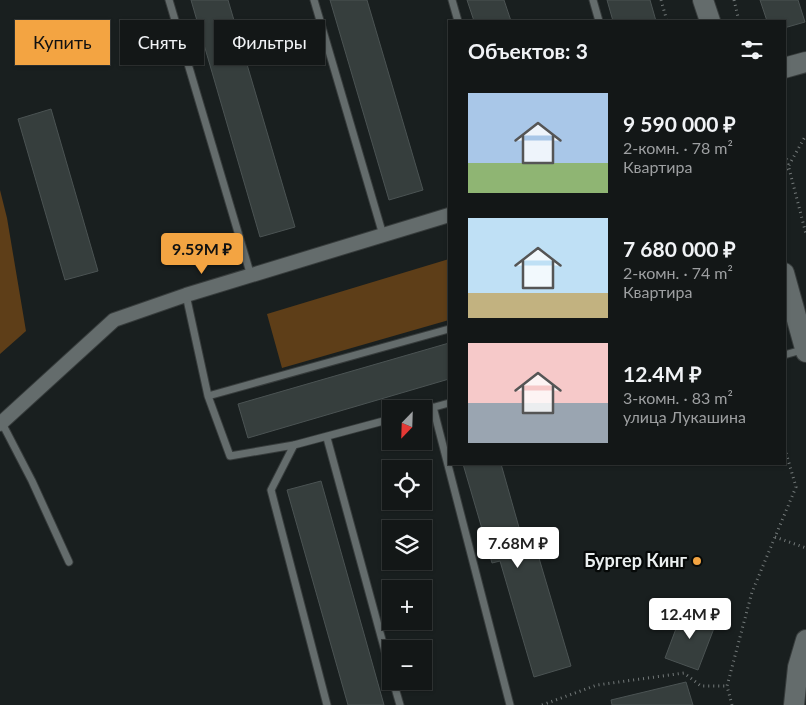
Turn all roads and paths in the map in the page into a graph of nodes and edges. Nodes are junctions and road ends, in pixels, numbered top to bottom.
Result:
1 (169, 0) edge
2 (314, 0) edge
3 (452, 0) edge
4 (593, 0) edge
5 (661, 0) edge
6 (703, 0) edge
7 (734, 0) edge
8 (458, 20) edge
9 (599, 20) edge
10 (668, 20) edge
11 (710, 20) edge
12 (739, 20) edge
13 (806, 62) edge
14 (786, 67) edge
15 (806, 135) edge
16 (786, 156) edge
17 (789, 166) junction
18 (786, 171) edge
19 (448, 215) edge
20 (806, 234) edge
21 (383, 236) junction
22 (251, 276) junction
23 (786, 277) edge
24 (186, 295) junction
25 (801, 310) edge
26 (448, 329) edge
27 (806, 350) edge
28 (786, 355) edge
29 (208, 396) junction
30 (448, 403) edge
31 (433, 407) joint
32 (382, 422) edge
33 (1, 424) edge
34 (327, 438) junction
35 (294, 446) junction
36 (786, 453) edge
37 (775, 537) junction
38 (806, 548) edge
39 (69, 562) dead end
40 (382, 640) edge
41 (806, 640) edge
42 (727, 686) junction
43 (396, 690) edge
44 (327, 705) edge
45 (400, 705) edge
46 (510, 705) edge
47 (542, 705) edge
48 (732, 705) edge
49 (794, 705) edge

1 - 22 lane
2 - 21 lane
3 - 8 lane
4 - 9 lane
5 - 10 path
6 - 11 main road
7 - 12 path
13 - 14 main road
15 - 17 path
16 - 17 path
17 - 18 path
17 - 20 path
19 - 21 street
21 - 22 street
22 - 24 street
23 - 25 main road
24 - 29 lane
24 - 33 street
25 - 27 main road
26 - 29 lane
27 - 28 lane
29 - 35 lane
30 - 31 lane
31 - 46 lane
32 - 34 lane
33 - 39 lane
34 - 35 lane
34 - 40 lane
35 - 44 lane
36 - 37 path
37 - 38 path
37 - 42 path
41 - 49 main road
42 - 47 path
42 - 48 path
43 - 45 lane

